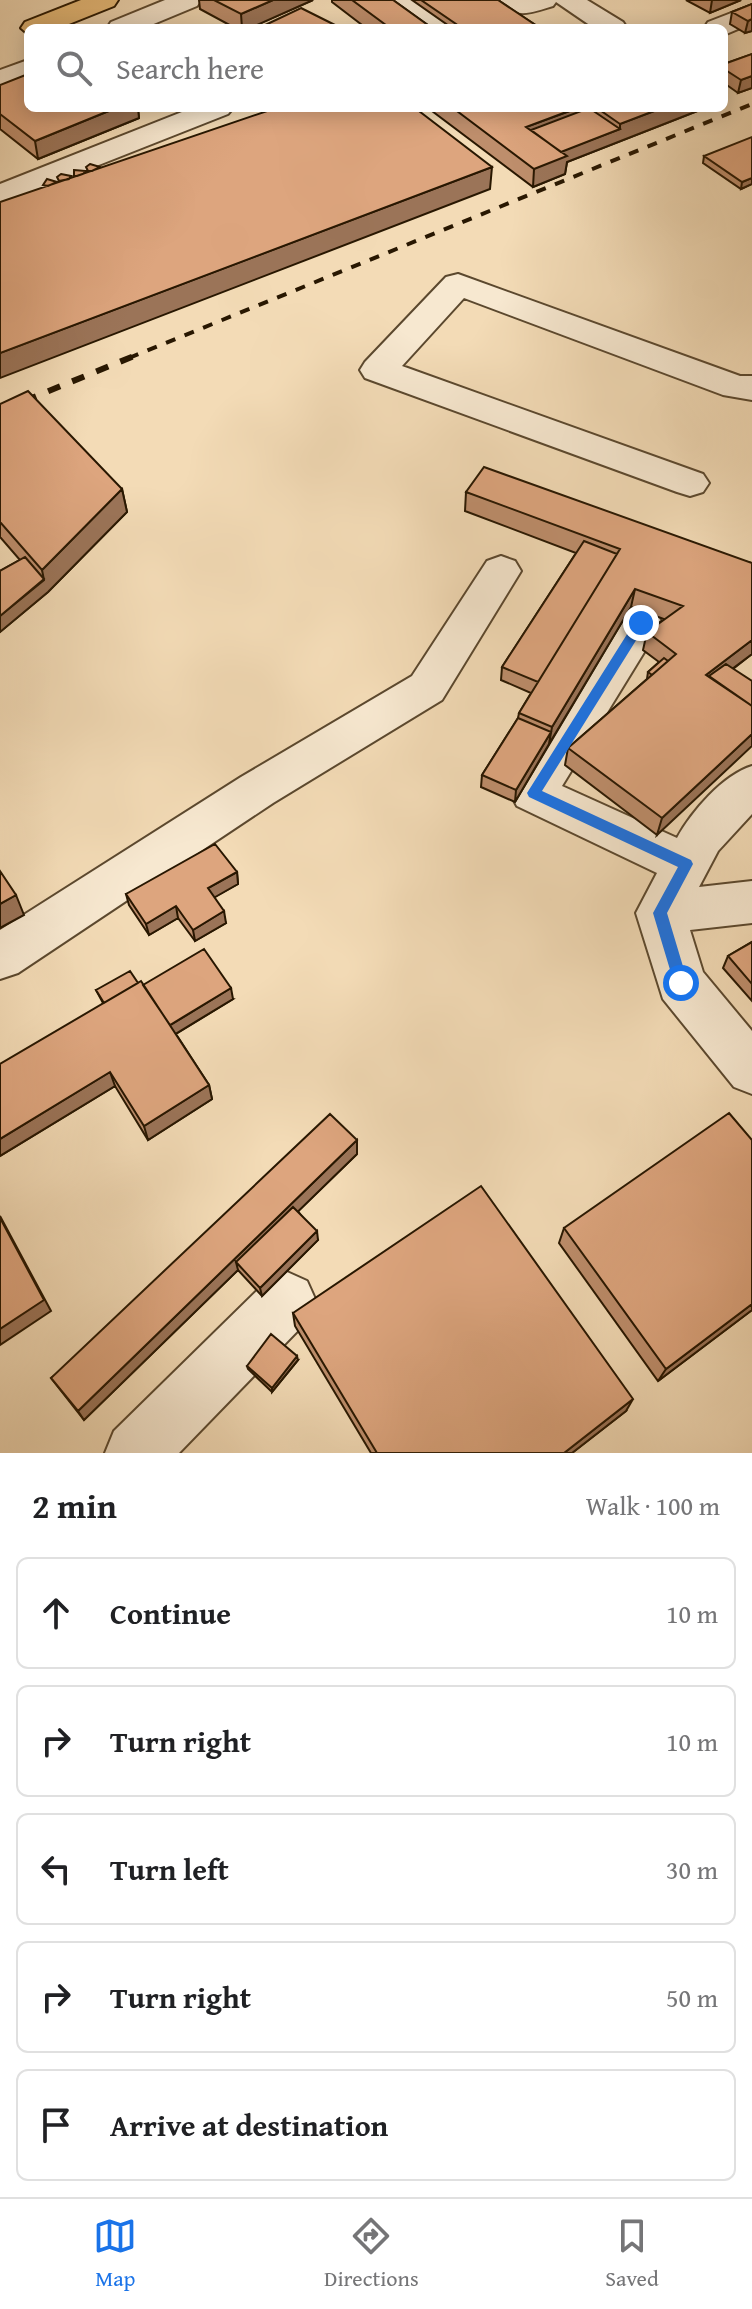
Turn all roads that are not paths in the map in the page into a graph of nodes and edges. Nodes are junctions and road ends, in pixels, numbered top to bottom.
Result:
1 (51, 0) edge
2 (105, 0) edge
3 (188, 0) edge
4 (394, 0) edge
5 (513, 0) edge
6 (544, 0) edge
7 (568, 0) edge
8 (752, 13) edge
9 (27, 24) edge
10 (35, 24) edge
11 (131, 24) edge
12 (431, 24) edge
13 (607, 24) edge
14 (727, 24) edge
15 (24, 70) edge
16 (0, 80) edge
17 (226, 112) edge
18 (0, 195) edge
19 (752, 388) edge
20 (690, 483) dead end
21 (501, 571) dead end
22 (641, 623) dead end
23 (752, 784) edge
24 (686, 864) junction
25 (752, 902) edge
26 (660, 913) junction
27 (0, 957) edge
28 (752, 1070) edge
29 (287, 1301) dead end
30 (136, 1453) edge

1 - 9 highway
2 - 10 highway
3 - 11 street
4 - 12 street
5 - 6 street
7 - 13 street
8 - 14 street
15 - 16 street
17 - 18 street
19 - 20 street
21 - 27 street
22 - 24 street
23 - 24 street
24 - 26 street
25 - 26 street
26 - 28 street
29 - 30 street

